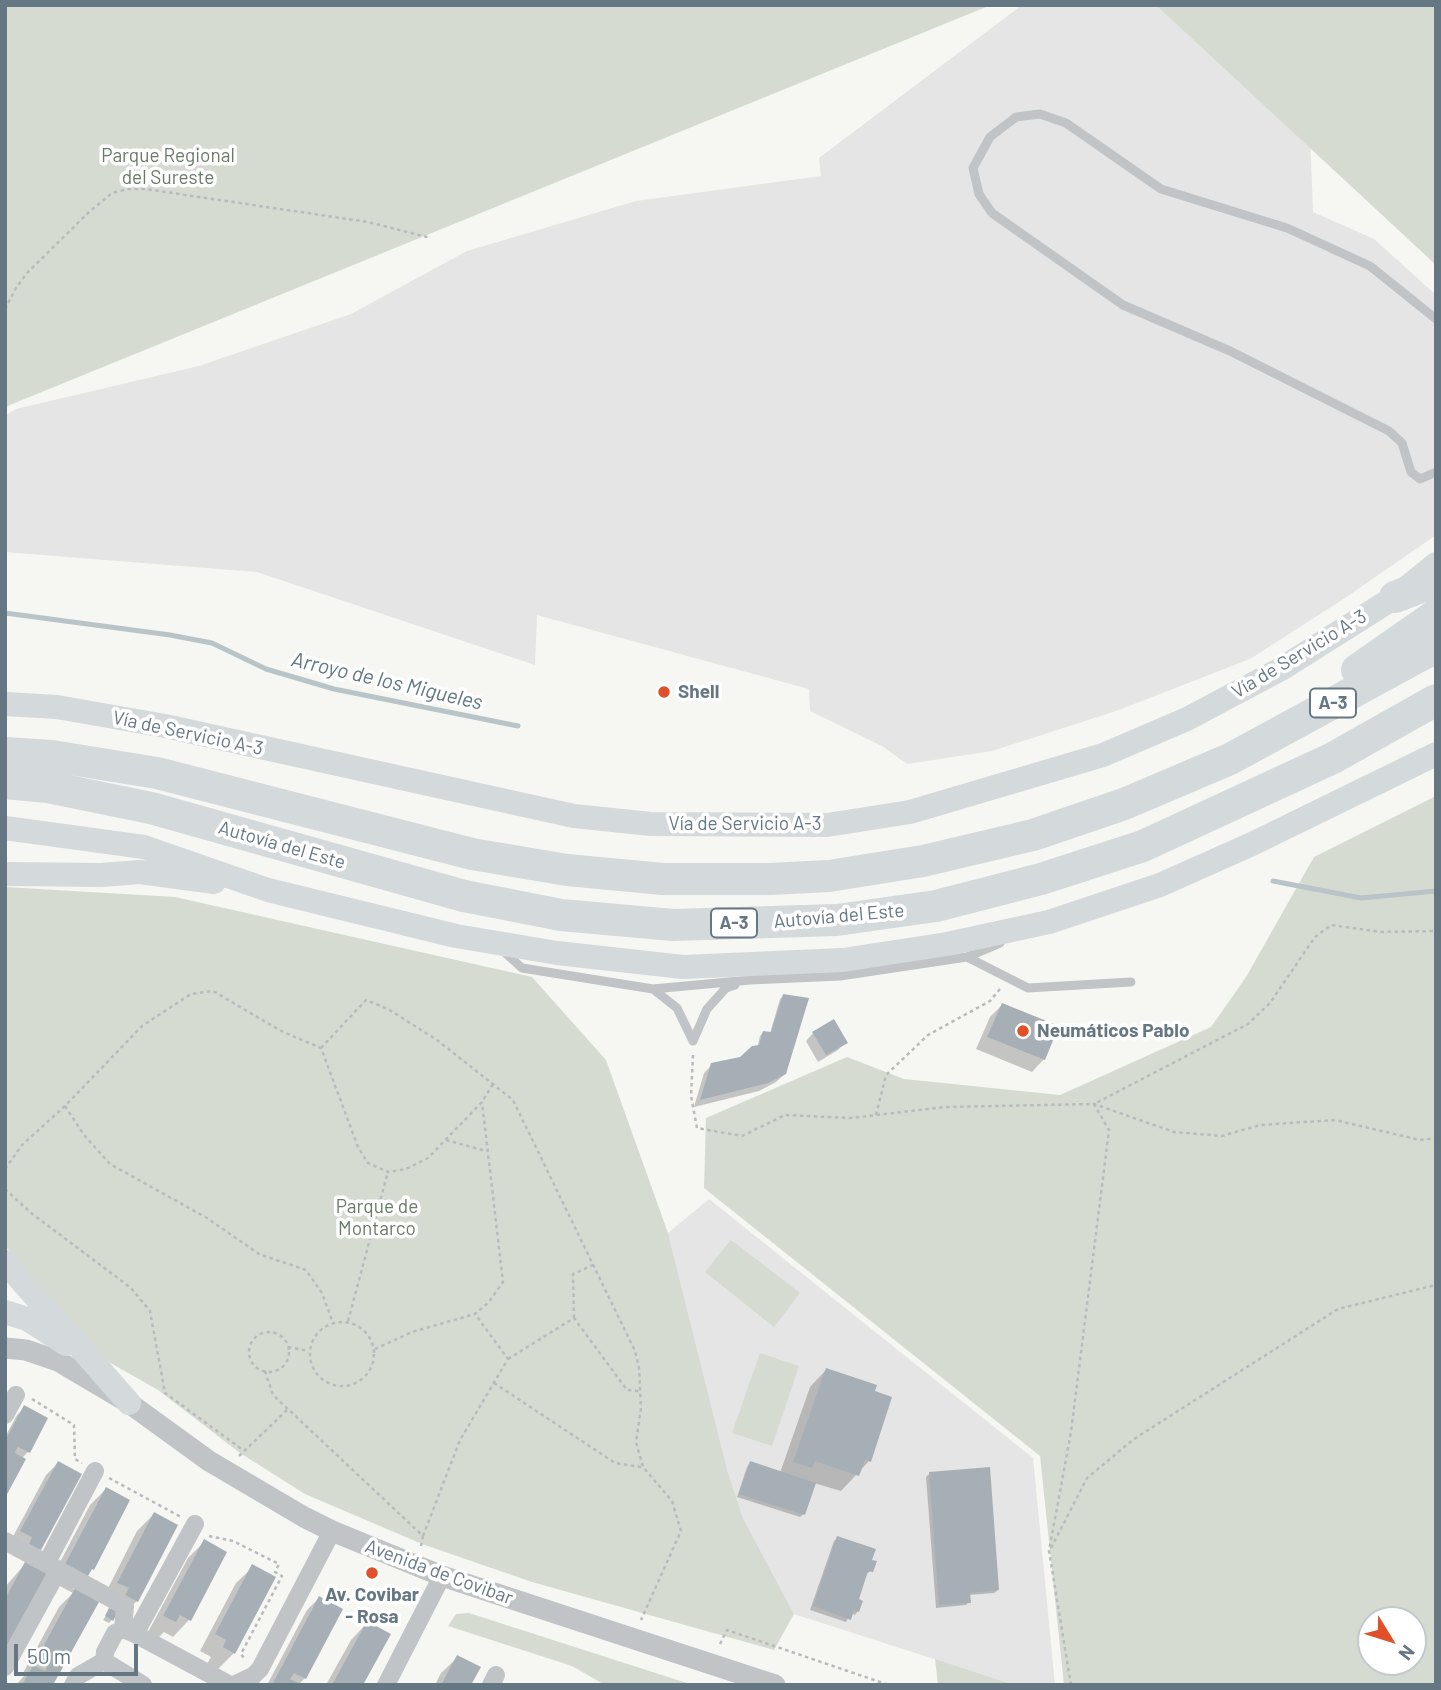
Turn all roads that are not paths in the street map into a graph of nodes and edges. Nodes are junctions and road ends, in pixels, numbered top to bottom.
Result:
1 (1436, 319) edge
2 (1436, 472) edge
3 (1436, 565) edge
4 (1436, 581) edge
5 (1395, 597) junction
6 (1436, 615) edge
7 (1436, 647) edge
8 (1436, 700) edge
9 (5, 704) edge
10 (5, 753) edge
11 (1436, 754) edge
12 (1230, 759) junction
13 (5, 783) edge
14 (5, 828) edge
15 (5, 874) edge
16 (268, 890) junction
17 (1049, 922) junction
18 (493, 942) junction
19 (967, 957) junction
20 (750, 980) junction
21 (1131, 982) dead end
22 (653, 989) junction
23 (5, 1262) edge
24 (5, 1312) edge
25 (5, 1348) edge
26 (91, 1359) junction
27 (16, 1395) dead end
28 (129, 1403) junction
29 (5, 1415) edge
30 (95, 1471) dead end
31 (195, 1524) dead end
32 (332, 1531) junction
33 (8, 1549) edge
34 (53, 1565) junction
35 (442, 1576) junction
36 (129, 1631) junction
37 (104, 1661) junction
38 (5, 1667) edge
39 (253, 1680) edge
40 (73, 1685) edge
41 (144, 1685) edge
42 (232, 1685) edge
43 (386, 1685) edge
44 (775, 1685) edge

1 - 2 lane
3 - 5 main road, Vía de Servicio A-3
4 - 5 highway
5 - 9 main road, Vía de Servicio A-3
6 - 12 highway
7 - 12 highway, Autovía del Este / A-3
8 - 13 highway, Autovía del Este / A-3
10 - 12 highway, Autovía del Este / A-3
11 - 17 main road
14 - 16 main road
15 - 16 main road
16 - 18 main road
17 - 18 main road
17 - 19 lane
18 - 22 lane
19 - 20 lane
19 - 21 lane
20 - 22 lane
20 - 22 lane
23 - 26 main road, Avenida de Covibar
24 - 26 main road
25 - 28 street, Avenida de Covibar
26 - 28 main road, Avenida de Covibar
27 - 29 street
28 - 32 street, Avenida de Covibar
30 - 34 street
31 - 36 street
32 - 35 street, Avenida de Covibar
32 - 39 street
33 - 34 street
34 - 36 street
34 - 38 street
35 - 43 street
35 - 44 street, Avenida de Covibar
36 - 37 street
36 - 42 street
37 - 40 street
37 - 41 street
39 - 42 street

